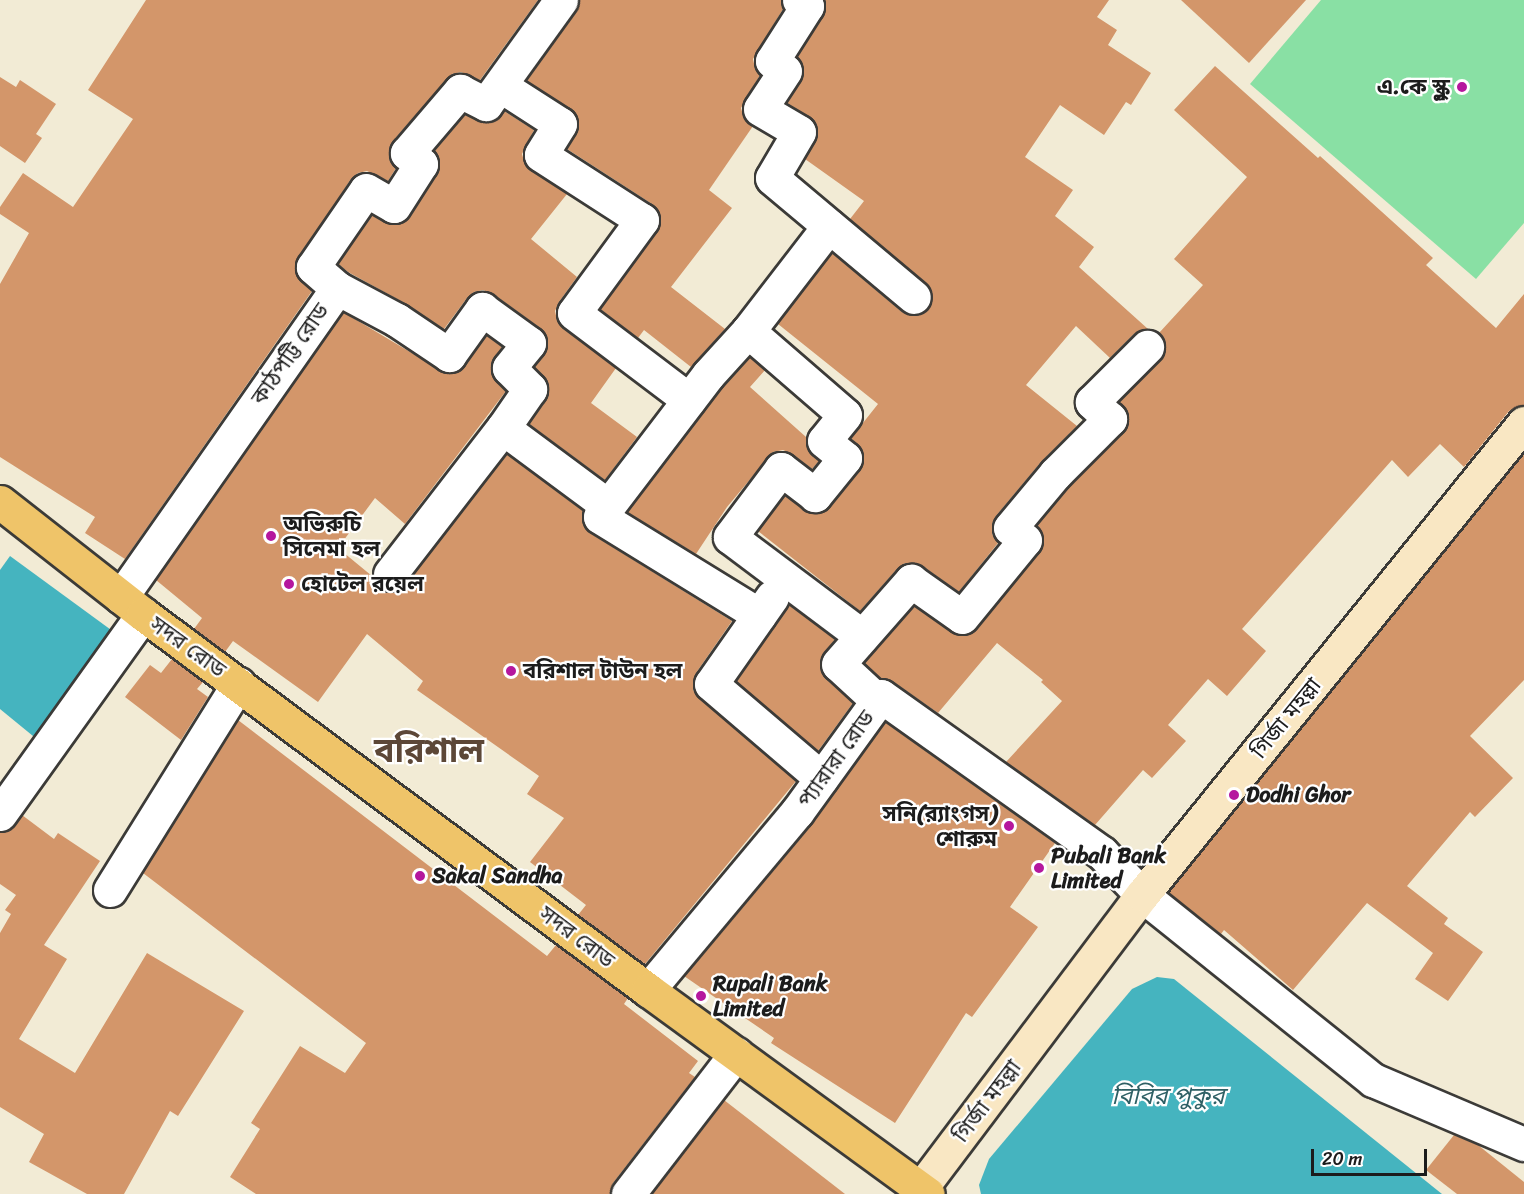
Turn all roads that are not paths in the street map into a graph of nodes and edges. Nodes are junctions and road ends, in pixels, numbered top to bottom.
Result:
1 (561, 0) edge
2 (799, 0) edge
3 (501, 86) junction
4 (829, 226) junction
5 (337, 288) junction
6 (914, 297) dead end
7 (748, 331) junction
8 (1147, 347) dead end
9 (689, 400) junction
10 (1524, 423) edge
11 (503, 428) junction
12 (0, 502) edge
13 (608, 506) junction
14 (390, 574) dead end
15 (784, 578) junction
16 (132, 605) junction
17 (759, 615) junction
18 (862, 636) junction
19 (238, 684) junction
20 (878, 701) junction
21 (821, 778) junction
22 (0, 814) edge
23 (110, 890) dead end
24 (1142, 895) junction
25 (648, 990) junction
26 (736, 1054) junction
27 (1524, 1144) edge
28 (925, 1191) edge
29 (628, 1194) edge

1 - 3 street, কাঠপট্টি রোড
2 - 4 street
3 - 5 street, কাঠপট্টি রোড
3 - 9 street
4 - 6 street
4 - 7 street
5 - 11 street
5 - 16 street, কাঠপট্টি রোড
7 - 9 street
7 - 15 street
8 - 18 street
9 - 13 street
10 - 24 main road, গির্জা মহল্লা
11 - 13 street
11 - 14 street
12 - 16 main road, সদর রোড
13 - 17 street
15 - 17 street
15 - 18 street
16 - 19 main road, সদর রোড
16 - 22 street, কাঠপট্টি রোড
17 - 21 street
18 - 20 street
19 - 23 street
19 - 25 main road, সদর রোড
20 - 21 street, প্যারারা রোড
20 - 24 street, প্যারারা রোড
21 - 25 street, প্যারারা রোড
24 - 27 street
24 - 28 main road, গির্জা মহল্লা
25 - 26 main road, সদর রোড
26 - 28 main road, সদর রোড
26 - 29 street

